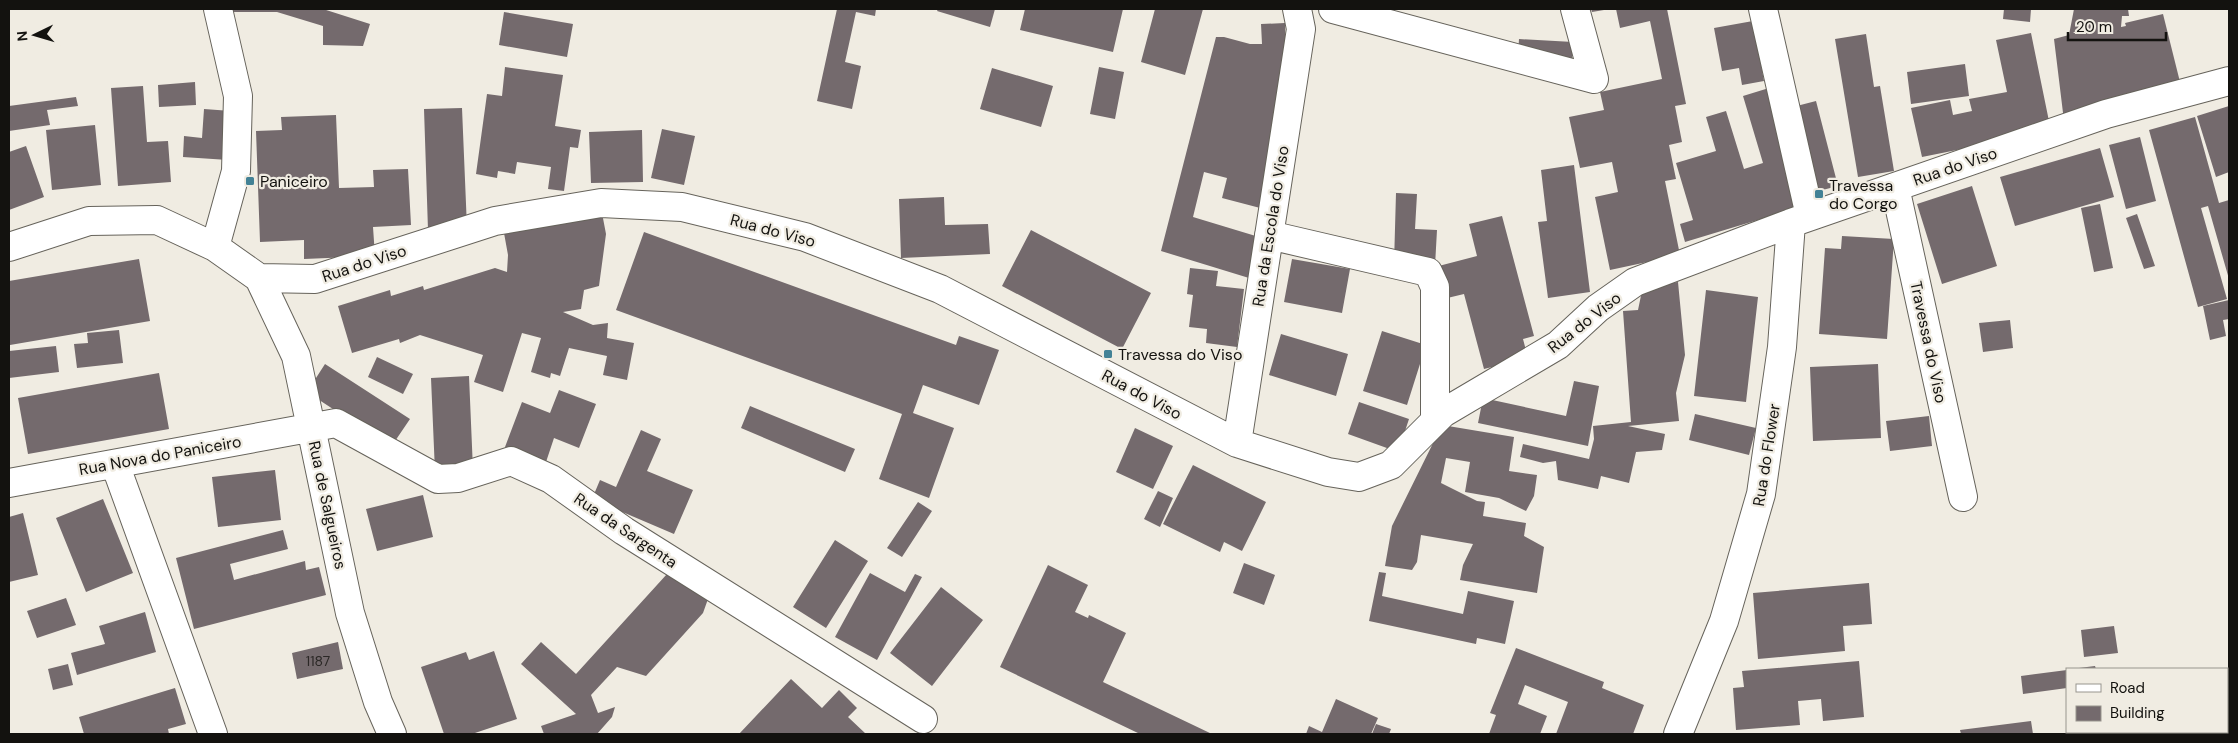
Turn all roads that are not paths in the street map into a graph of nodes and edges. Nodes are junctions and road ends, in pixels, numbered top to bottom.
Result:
1 (218, 9) edge
2 (1297, 9) edge
3 (1333, 9) edge
4 (1574, 9) edge
5 (1763, 9) edge
6 (2229, 82) edge
7 (1895, 187) junction
8 (1800, 219) junction
9 (1269, 235) junction
10 (9, 246) edge
11 (215, 247) junction
12 (259, 278) junction
13 (1435, 421) junction
14 (311, 427) junction
15 (1237, 443) junction
16 (115, 464) junction
17 (9, 483) edge
18 (1964, 497) dead end
19 (923, 719) dead end
20 (214, 734) edge
21 (392, 734) edge
22 (1678, 734) edge

1 - 11 street
2 - 9 street, Rua da Escola do Viso
3 - 4 street
5 - 8 street
6 - 7 street, Rua do Viso
7 - 8 street, Rua do Viso
7 - 18 street, Travessa do Viso
8 - 13 street, Rua do Viso
8 - 22 street, Rua do Flower
9 - 13 street
9 - 15 street, Rua da Escola do Viso
10 - 11 street
11 - 12 street
12 - 14 street, Rua de Salgueiros
12 - 15 street, Rua do Viso
13 - 15 street, Rua do Viso
14 - 16 street, Rua Nova do Paniceiro
14 - 19 street, Rua da Sargenta
14 - 21 street, Rua de Salgueiros
16 - 17 street, Rua Nova do Paniceiro
16 - 20 street

